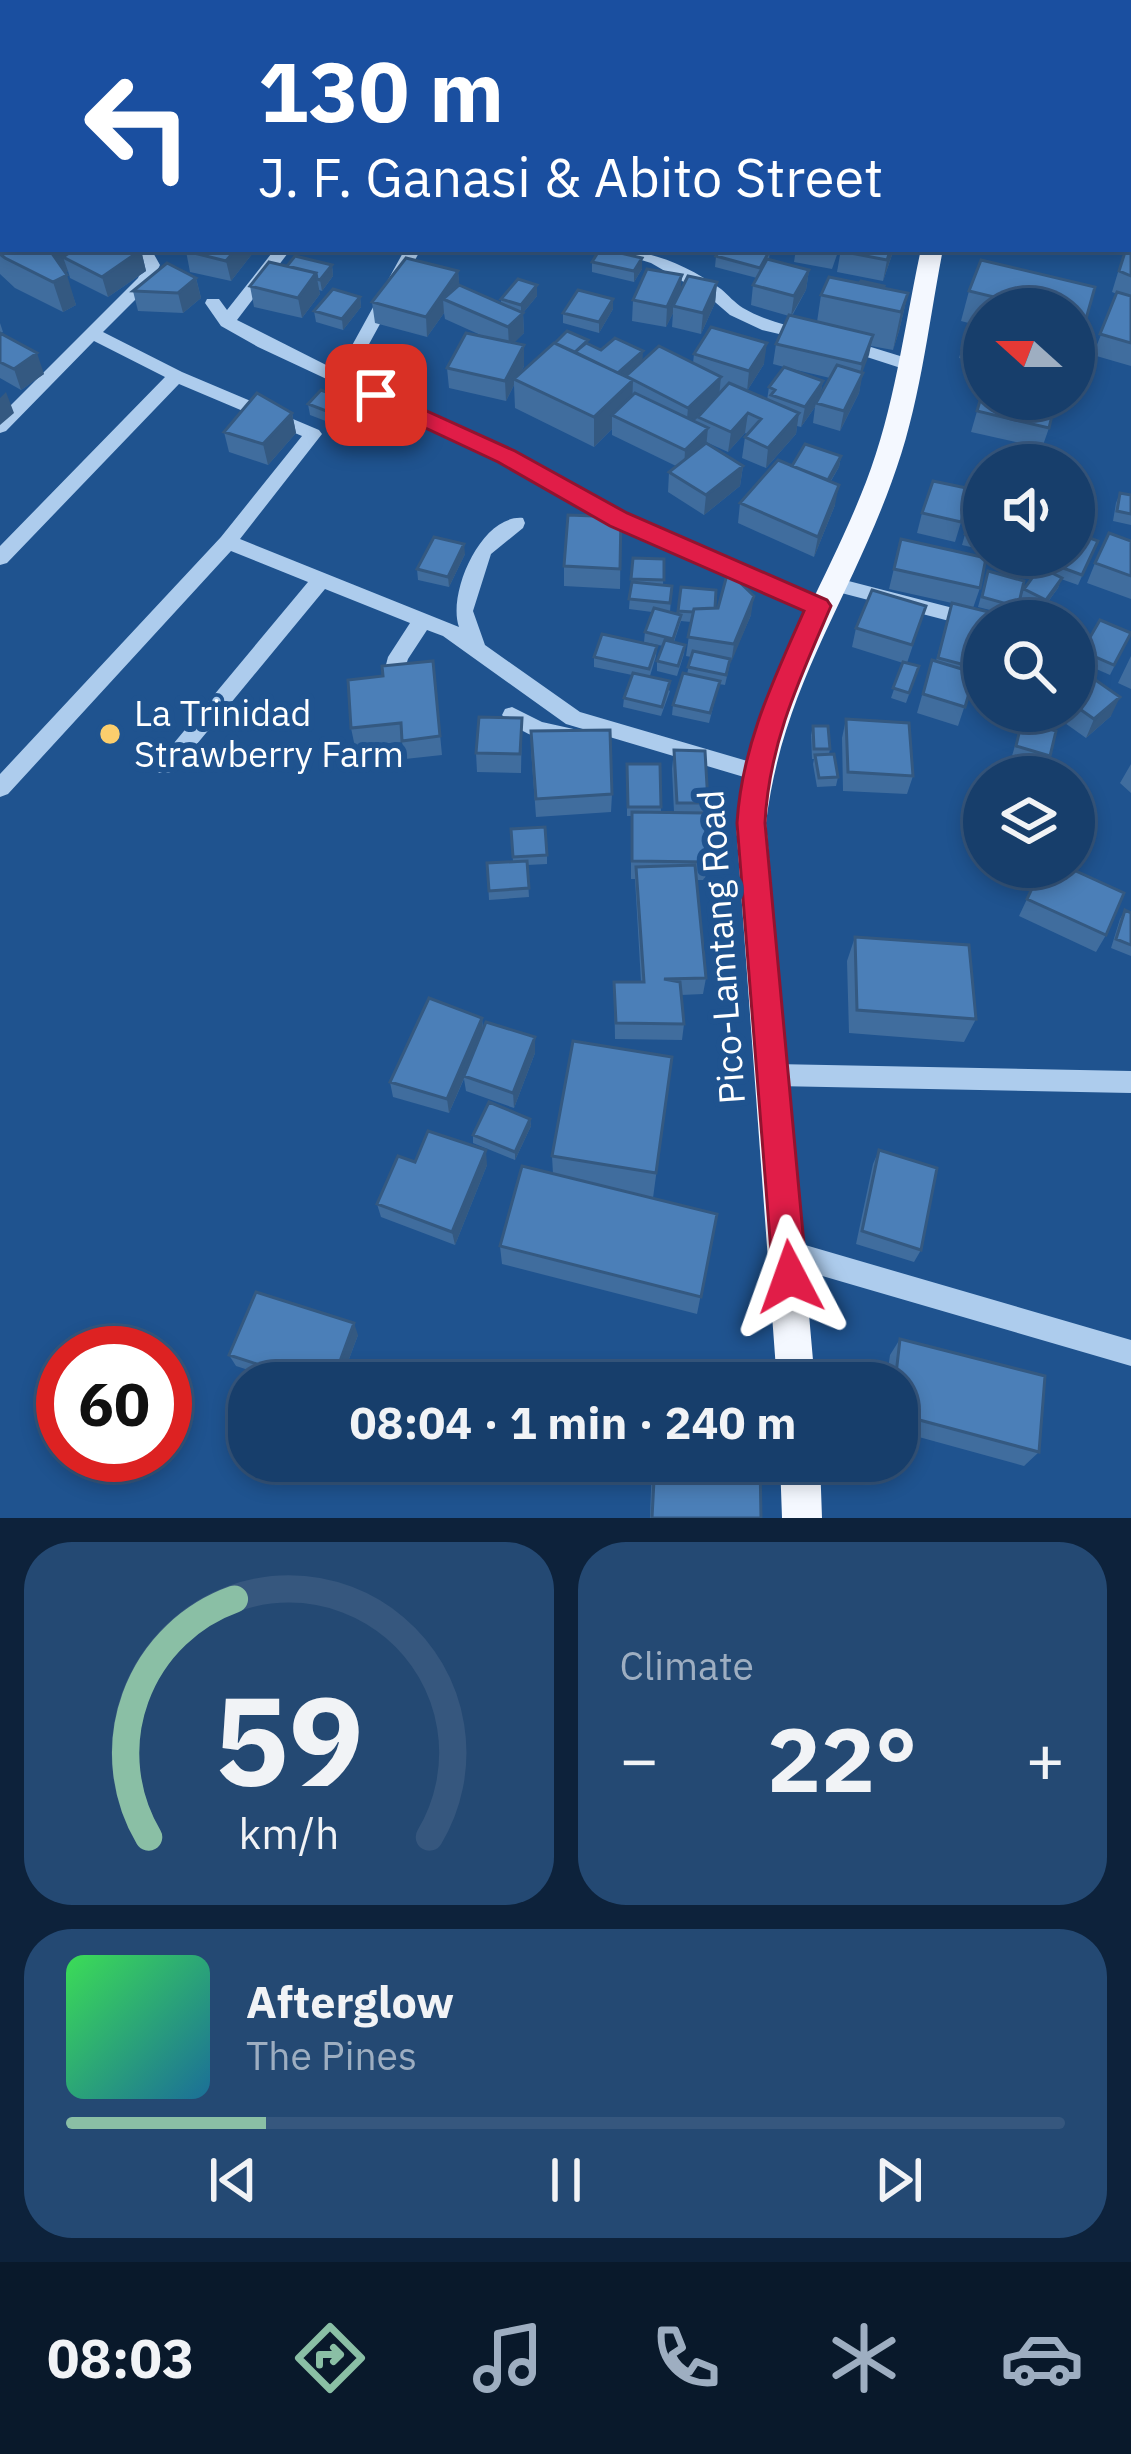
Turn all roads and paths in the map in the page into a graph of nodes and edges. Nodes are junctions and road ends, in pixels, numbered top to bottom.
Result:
1 (144, 252) edge
2 (282, 252) edge
3 (411, 252) edge
4 (627, 252) edge
5 (931, 252) edge
6 (213, 303) dead end
7 (227, 322) junction
8 (96, 334) junction
9 (907, 364) junction
10 (176, 376) junction
11 (342, 378) junction
12 (0, 428) edge
13 (516, 523) dead end
14 (228, 542) junction
15 (0, 558) edge
16 (322, 579) junction
17 (826, 595) junction
18 (963, 618) edge
19 (423, 620) junction
20 (478, 652) junction
21 (392, 680) edge
22 (512, 715) edge
23 (662, 746) junction
24 (166, 767) dead end
25 (754, 771) junction
26 (0, 788) edge
27 (775, 1075) junction
28 (1131, 1082) edge
29 (788, 1253) junction
30 (1131, 1353) edge
31 (795, 1362) edge
32 (801, 1482) edge
33 (802, 1518) edge

1 - 8 street
2 - 7 street
3 - 11 street
4 - 9 street
5 - 9 main road, Pico-Lamtang Road
6 - 7 street
7 - 11 street
8 - 10 street
8 - 12 street
9 - 17 main road, Pico-Lamtang Road
10 - 14 street
10 - 15 street
11 - 17 street
13 - 20 street
14 - 16 street
14 - 26 street
16 - 19 street
16 - 24 street
17 - 18 street
17 - 25 main road, Pico-Lamtang Road
19 - 20 street
19 - 21 street
20 - 23 street
22 - 23 street
23 - 25 street
25 - 27 main road, Pico-Lamtang Road
27 - 28 street
27 - 29 main road, Pico-Lamtang Road
29 - 30 street
29 - 31 main road, Pico-Lamtang Road
32 - 33 main road

